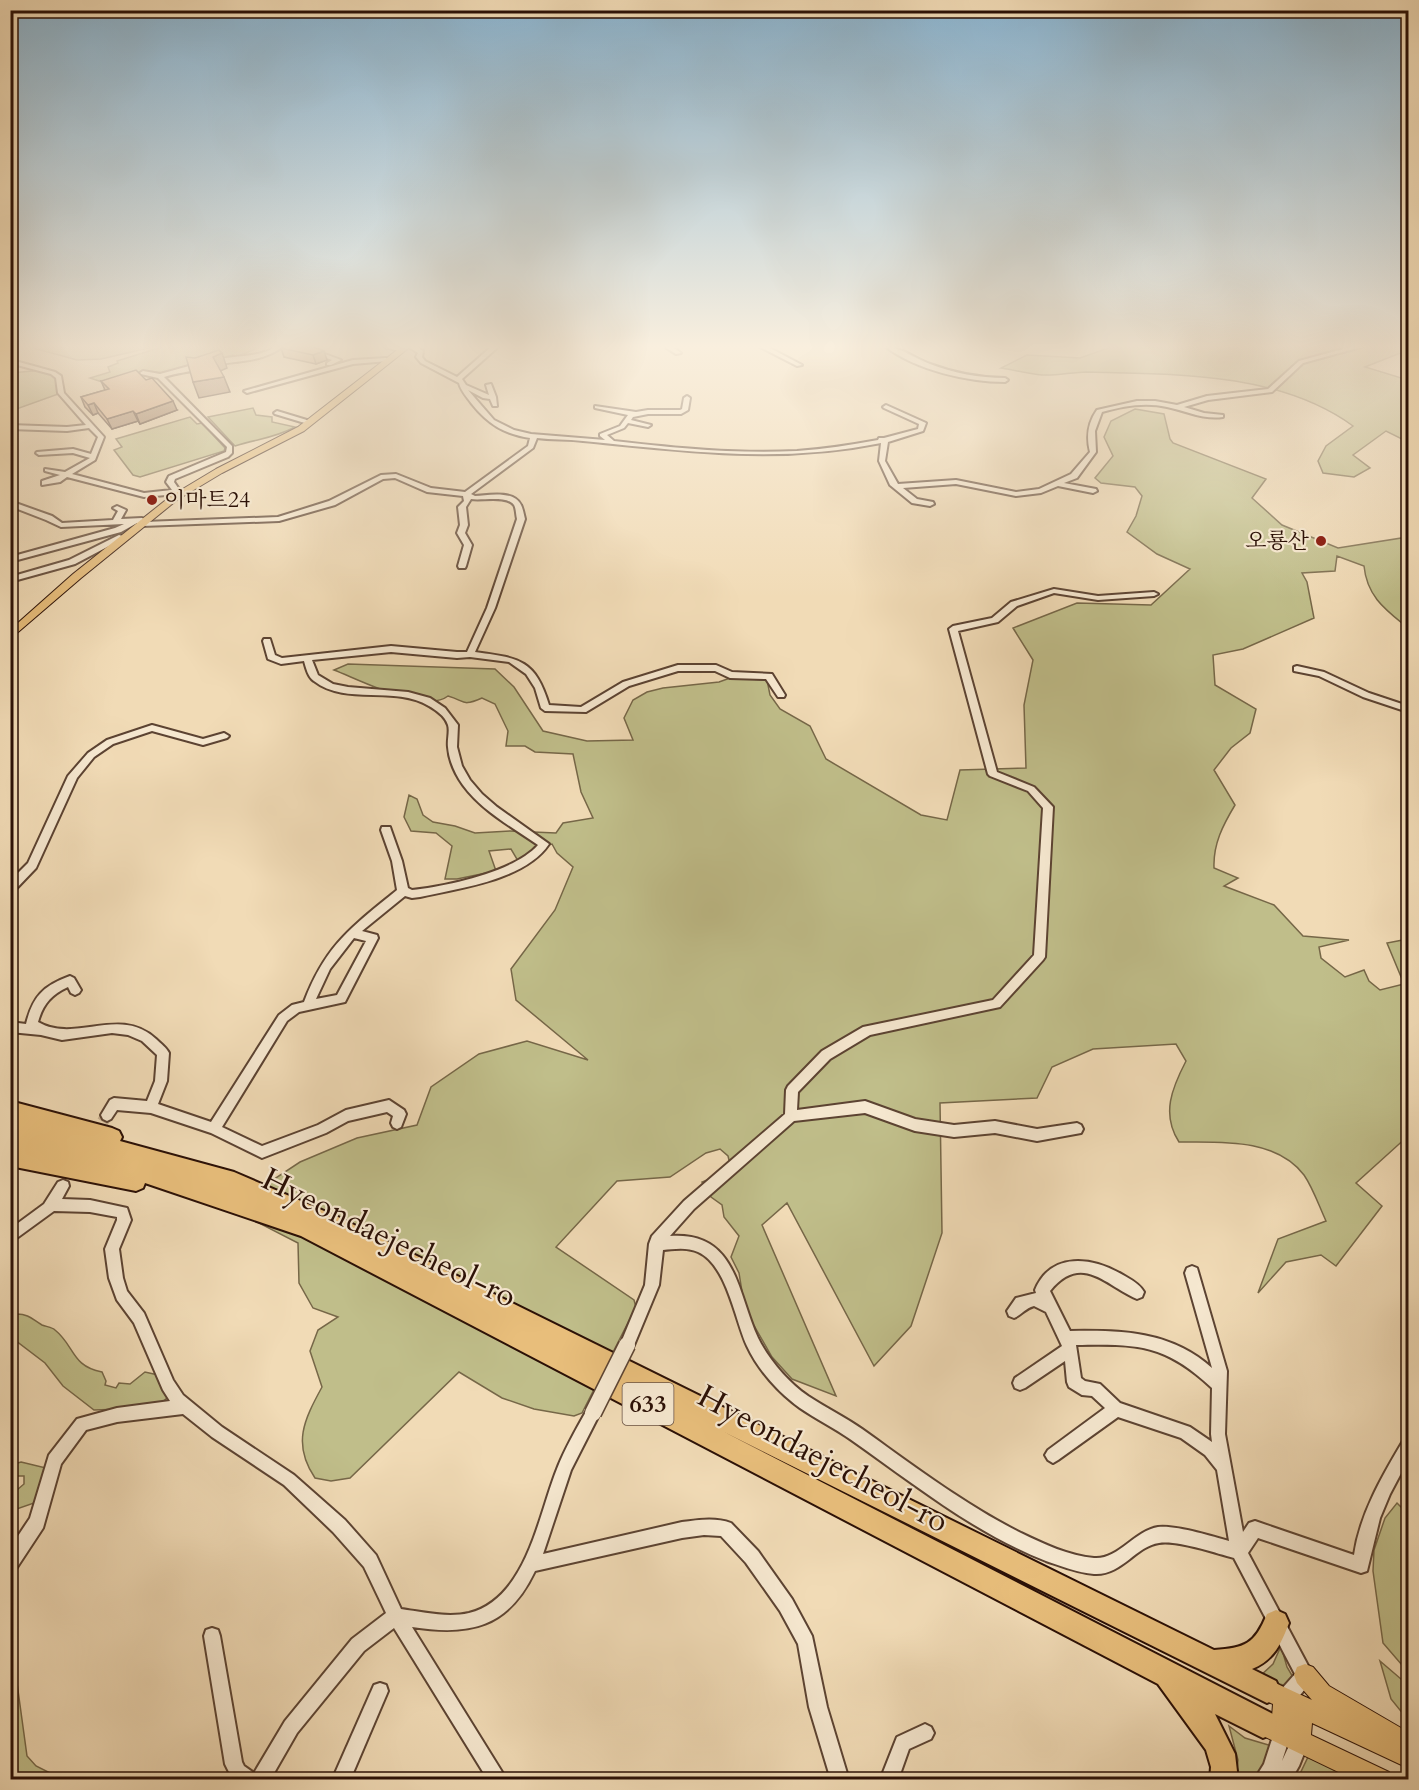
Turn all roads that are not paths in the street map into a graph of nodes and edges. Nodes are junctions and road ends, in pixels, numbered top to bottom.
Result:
1 (95, 431) edge
2 (214, 431) edge
3 (292, 431) edge
4 (298, 431) edge
5 (510, 431) edge
6 (613, 431) edge
7 (919, 431) edge
8 (1092, 431) edge
9 (602, 435) junction
10 (534, 436) junction
11 (569, 438) junction
12 (883, 441) junction
13 (617, 443) junction
14 (39, 453) dead end
15 (94, 457) junction
16 (47, 470) dead end
17 (66, 475) junction
18 (45, 483) dead end
19 (1058, 484) junction
20 (896, 486) junction
21 (1093, 491) dead end
22 (177, 492) junction
23 (466, 494) junction
24 (13, 504) edge
25 (930, 504) dead end
26 (117, 508) dead end
27 (116, 521) junction
28 (140, 522) junction
29 (122, 537) junction
30 (10, 560) edge
31 (462, 566) dead end
32 (10, 580) edge
33 (1154, 594) dead end
34 (10, 634) edge
35 (267, 641) dead end
36 (470, 654) junction
37 (307, 658) junction
38 (1296, 669) dead end
39 (781, 695) dead end
40 (1408, 709) edge
41 (224, 736) dead end
42 (386, 830) dead end
43 (10, 888) edge
44 (403, 891) junction
45 (352, 933) junction
46 (75, 990) dead end
47 (309, 1004) junction
48 (10, 1027) edge
49 (40, 1031) junction
50 (151, 1107) junction
51 (10, 1110) edge
52 (107, 1115) tunnel mouth
53 (791, 1116) junction
54 (397, 1124) dead end
55 (10, 1125) edge
56 (214, 1129) junction
57 (1077, 1129) dead end
58 (10, 1143) edge
59 (10, 1157) edge
60 (234, 1182) junction
61 (63, 1186) dead end
62 (51, 1205) junction
63 (247, 1205) junction
64 (10, 1236) edge
65 (656, 1244) junction
66 (1192, 1273) dead end
67 (1137, 1292) dead end
68 (1050, 1307) junction
69 (1014, 1311) dead end
70 (1068, 1343) junction
71 (1020, 1383) dead end
72 (1220, 1384) junction
73 (186, 1406) junction
74 (1116, 1409) junction
75 (1408, 1446) edge
76 (1053, 1455) dead end
77 (1224, 1467) junction
78 (1239, 1552) junction
79 (10, 1563) edge
80 (533, 1564) junction
81 (396, 1616) junction
82 (1276, 1623) junction
83 (212, 1636) dead end
84 (1213, 1663) junction
85 (1161, 1672) junction
86 (1305, 1674) junction
87 (380, 1691) dead end
88 (1285, 1698) junction
89 (925, 1733) dead end
90 (1281, 1733) junction
91 (1408, 1744) edge
92 (1408, 1757) edge
93 (249, 1779) edge
94 (260, 1779) edge
95 (341, 1779) edge
96 (498, 1779) edge
97 (840, 1779) edge
98 (889, 1779) edge
99 (1224, 1779) edge
100 (1263, 1779) edge
101 (1280, 1779) edge
102 (1381, 1779) edge

1 - 15 street
2 - 22 street
3 - 22 main road
4 - 28 main road
5 - 10 street
6 - 9 street
7 - 12 street
8 - 19 street
9 - 11 street
9 - 13 street
10 - 11 street
10 - 23 street
11 - 13 street
12 - 13 street
12 - 20 street
14 - 15 street
15 - 17 street
16 - 17 street
17 - 18 street
17 - 22 street
19 - 20 street
19 - 21 street
20 - 25 street
22 - 28 main road
23 - 28 street
23 - 31 street
23 - 36 street
24 - 27 street
26 - 27 street
27 - 28 street
28 - 29 main road
28 - 30 street
28 - 34 main road
29 - 32 street
29 - 34 main road
33 - 53 street
35 - 37 street
36 - 37 street
36 - 39 street
37 - 44 street
38 - 40 street
41 - 43 street
42 - 44 street
44 - 45 street
45 - 47 street
45 - 47 street
46 - 49 street
47 - 56 street
48 - 49 street
49 - 50 street
50 - 52 street
50 - 56 street
51 - 60 highway
53 - 57 street
53 - 65 street
54 - 56 street
55 - 60 highway, Hyeondaejecheol-ro / 633
58 - 63 highway, Hyeondaejecheol-ro / 633
59 - 63 highway
60 - 84 highway, Hyeondaejecheol-ro / 633
61 - 62 street
62 - 64 street
62 - 73 street
63 - 85 highway, Hyeondaejecheol-ro / 633
65 - 78 street
65 - 80 street, bridge
66 - 72 street
67 - 68 street
68 - 69 street
68 - 70 street
70 - 71 street
70 - 72 street
70 - 74 street
72 - 77 street
73 - 79 street
73 - 81 street
74 - 76 street
74 - 77 street
75 - 78 street
77 - 78 street
78 - 82 street
80 - 81 street
80 - 97 street
81 - 94 street
81 - 96 street
82 - 84 highway
82 - 86 street
83 - 93 street
84 - 88 highway, Hyeondaejecheol-ro / 633
85 - 90 highway, Hyeondaejecheol-ro / 633
85 - 99 highway
86 - 88 street
86 - 91 main road
87 - 95 street
88 - 90 main road
88 - 92 main road, 633
89 - 98 street
90 - 100 street
90 - 101 street
90 - 102 main road, 633

